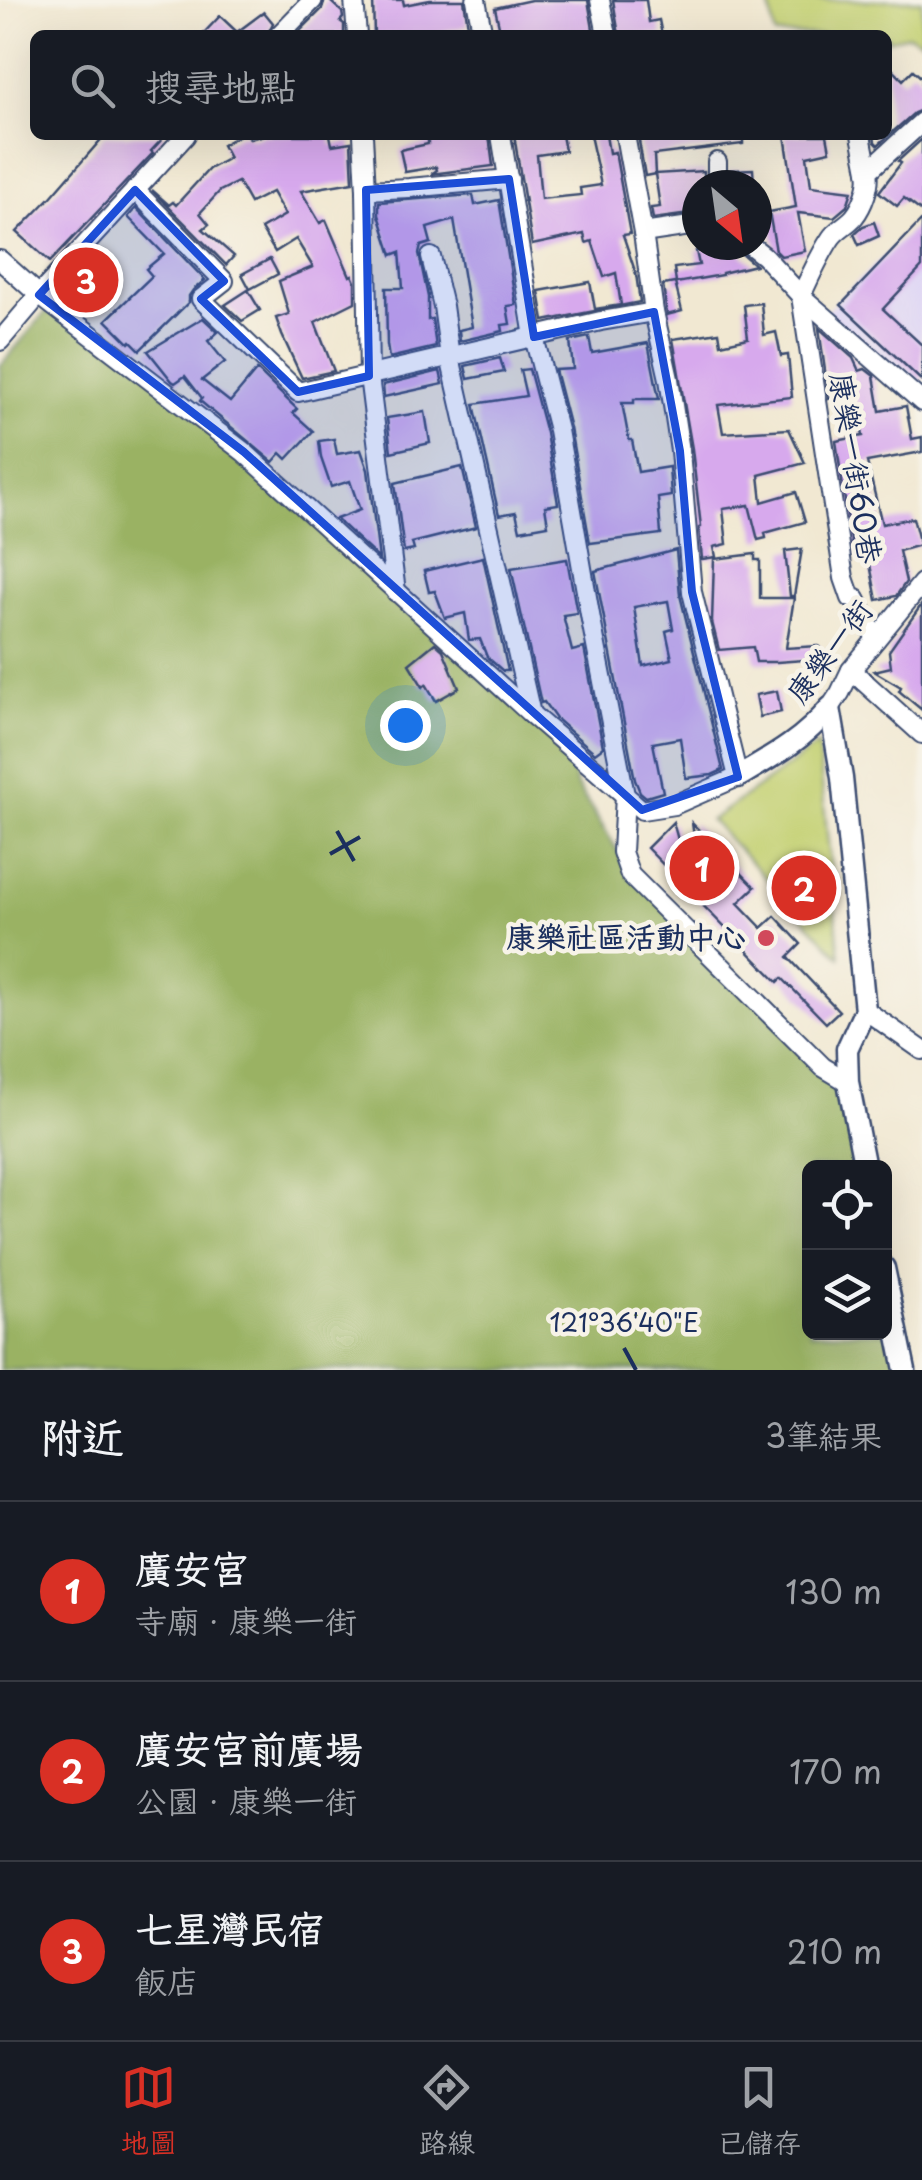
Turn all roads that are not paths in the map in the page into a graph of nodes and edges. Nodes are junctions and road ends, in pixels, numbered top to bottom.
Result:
1 (313, 0) edge
2 (354, 0) edge
3 (476, 0) edge
4 (600, 0) edge
5 (284, 30) edge
6 (357, 30) edge
7 (482, 30) edge
8 (606, 30) edge
9 (922, 122) edge
10 (181, 140) edge
11 (363, 140) edge
12 (501, 140) edge
13 (626, 140) edge
14 (862, 140) edge
15 (718, 162) dead end
16 (718, 170) edge
17 (868, 172) junction
18 (509, 179) junction
19 (136, 190) junction
20 (366, 190) junction
21 (682, 227) edge
22 (643, 233) junction
23 (431, 257) dead end
24 (0, 260) edge
25 (766, 260) edge
26 (39, 294) junction
27 (801, 296) junction
28 (654, 312) junction
29 (534, 337) junction
30 (0, 341) edge
31 (450, 357) junction
32 (369, 376) junction
33 (922, 402) edge
34 (922, 583) edge
35 (396, 592) junction
36 (876, 640) junction
37 (851, 670) junction
38 (830, 708) junction
39 (531, 714) junction
40 (922, 734) edge
41 (738, 777) junction
42 (625, 795) junction
43 (865, 1010) junction
44 (922, 1050) edge
45 (848, 1082) junction
46 (863, 1160) edge
47 (892, 1307) edge
48 (905, 1370) edge

1 - 5 street
2 - 6 street
3 - 7 street
4 - 8 street
9 - 17 street
10 - 19 street
11 - 20 street
12 - 18 street
13 - 22 street
14 - 17 street
15 - 16 street
17 - 27 street
18 - 20 street
18 - 29 street
19 - 26 street
19 - 32 street
20 - 32 street
21 - 22 street
22 - 28 street
23 - 31 street
24 - 26 street
25 - 27 street
26 - 30 street
26 - 35 street
27 - 33 street
27 - 36 street, 康樂一街60巷
28 - 29 street
28 - 41 street
29 - 31 street
29 - 42 street
31 - 32 street
31 - 39 street
32 - 35 street
34 - 36 street, 康樂一街
35 - 39 street
36 - 37 street, 康樂一街
37 - 38 street, 康樂一街
37 - 40 street
38 - 41 street, 康樂一街
38 - 43 street
39 - 42 street
41 - 42 street, 康樂一街
42 - 45 street
43 - 44 street
43 - 45 street
45 - 46 street
47 - 48 street

